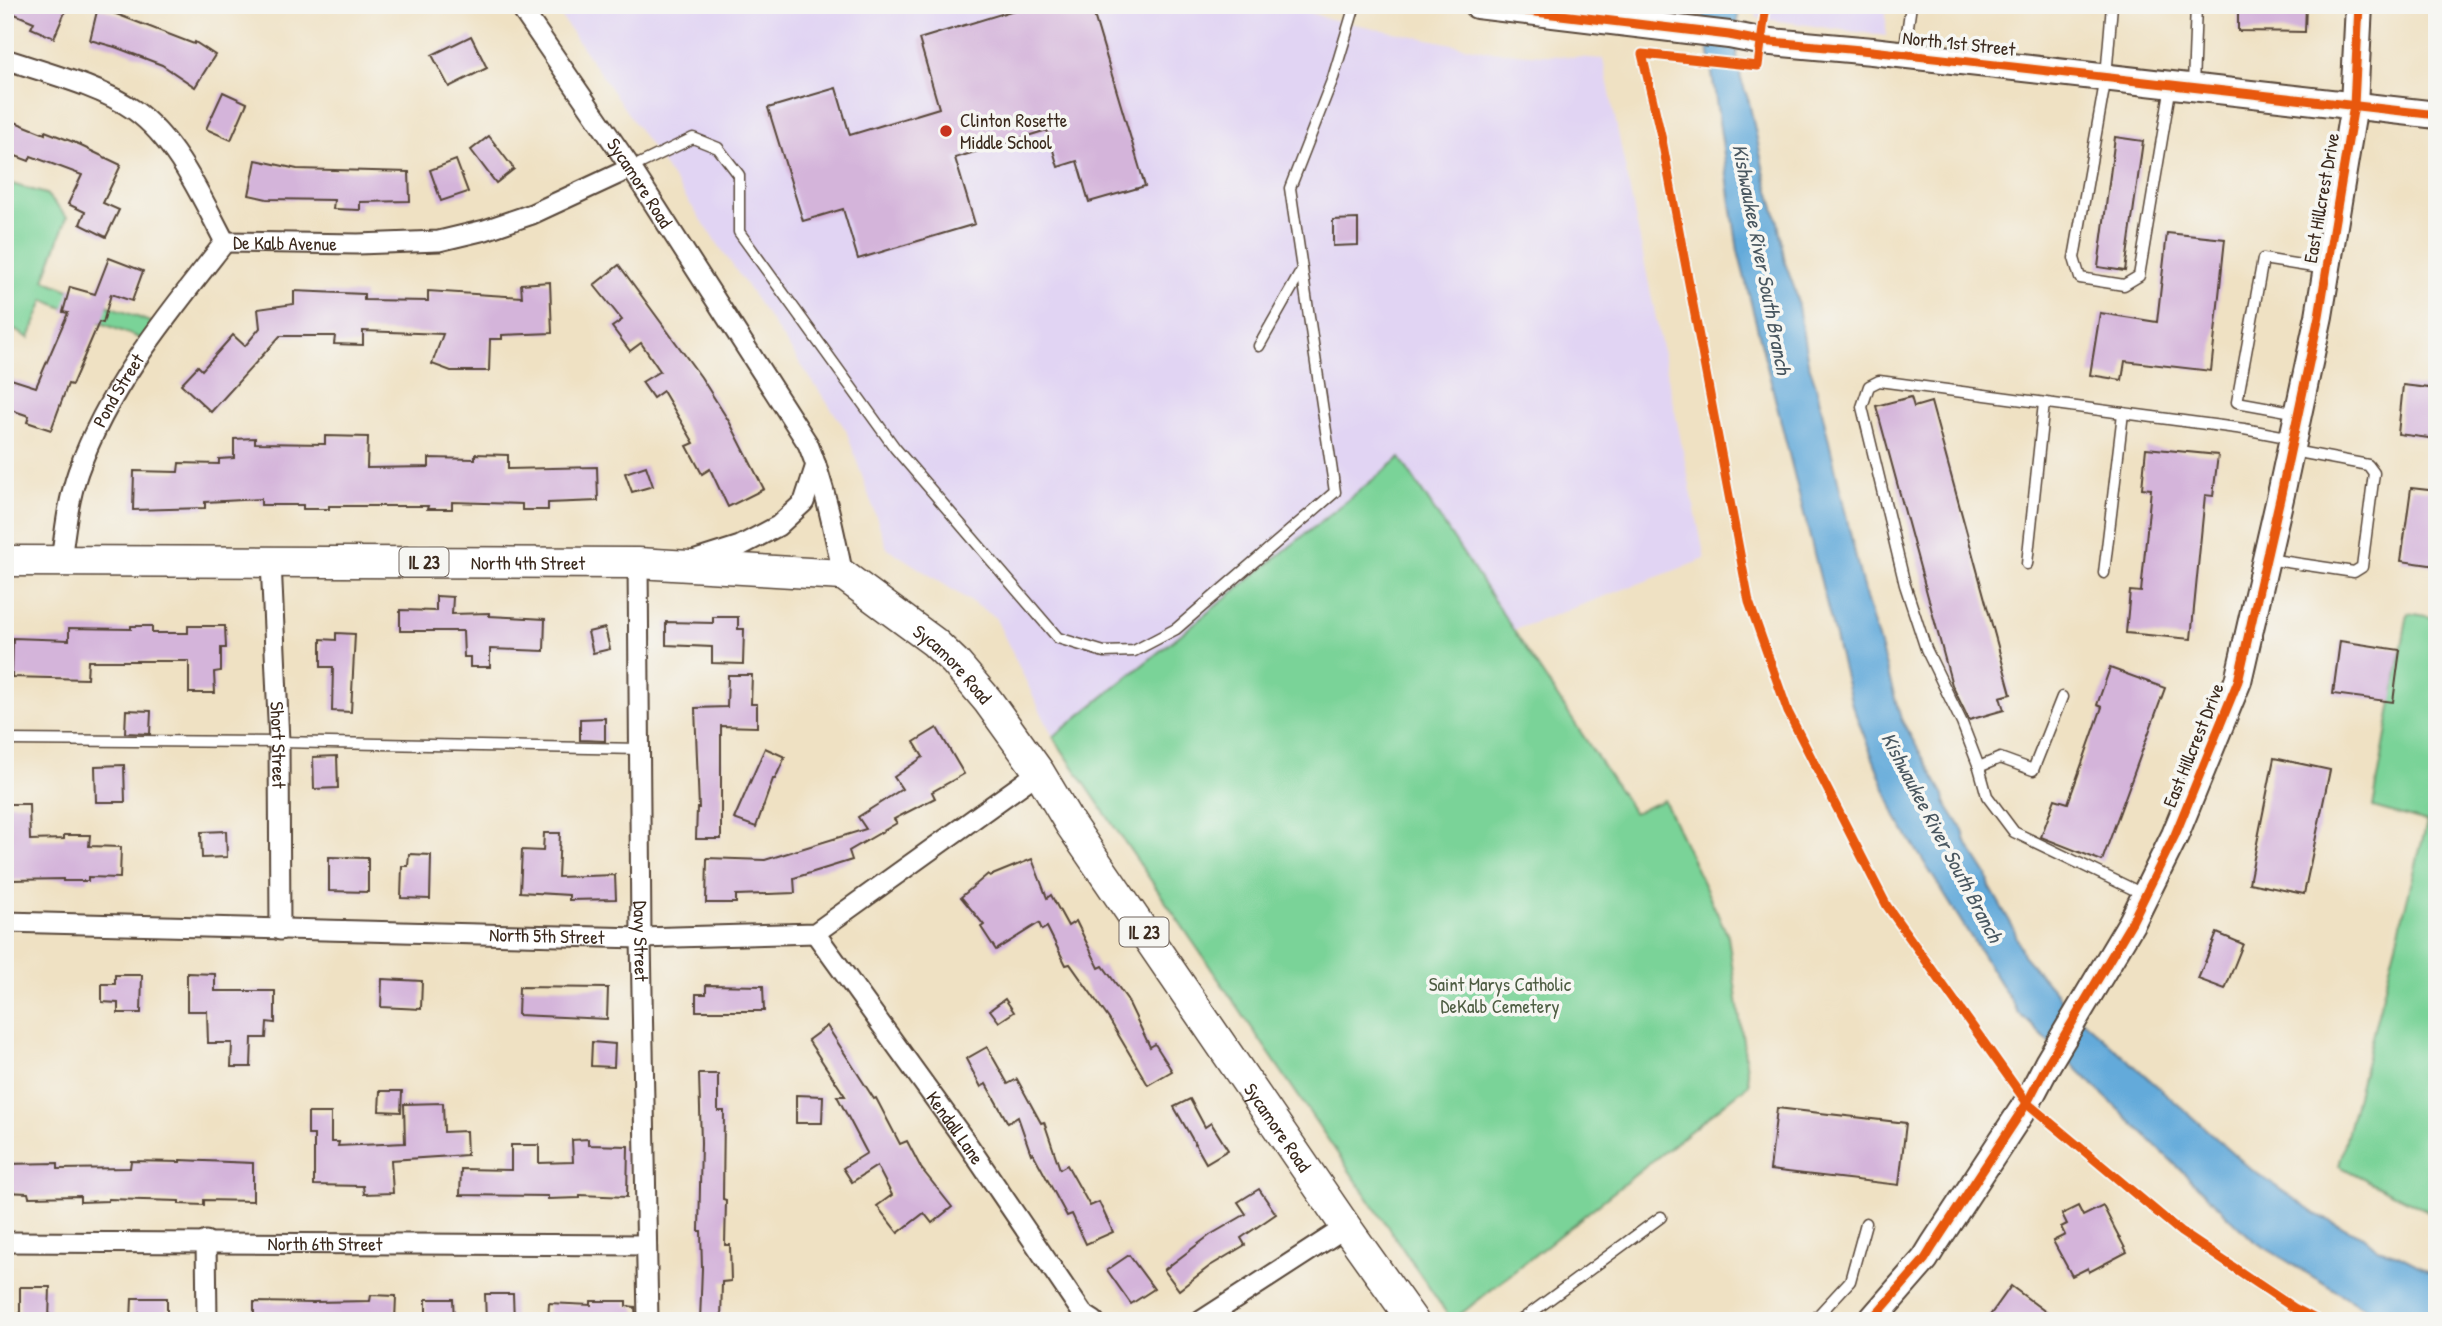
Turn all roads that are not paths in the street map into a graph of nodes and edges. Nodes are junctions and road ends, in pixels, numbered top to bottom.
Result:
1 (519, 5) edge
2 (1355, 5) edge
3 (1477, 5) edge
4 (1910, 5) edge
5 (2112, 5) edge
6 (2196, 5) edge
7 (2359, 5) edge
8 (1903, 54) junction
9 (5, 59) edge
10 (2105, 77) junction
11 (2182, 85) junction
12 (2354, 105) junction
13 (2437, 115) edge
14 (631, 168) junction
15 (225, 242) junction
16 (1302, 270) junction
17 (2326, 270) junction
18 (1259, 346) dead end
19 (2044, 403) junction
20 (2123, 413) junction
21 (2298, 413) junction
22 (2291, 444) junction
23 (816, 465) junction
24 (2267, 558) junction
25 (5, 561) edge
26 (61, 561) junction
27 (271, 561) junction
28 (638, 563) junction
29 (2027, 564) dead end
30 (680, 565) junction
31 (2105, 573) dead end
32 (843, 575) junction
33 (2062, 697) dead end
34 (5, 740) edge
35 (279, 742) junction
36 (640, 749) junction
37 (1979, 766) junction
38 (1040, 772) junction
39 (2146, 895) junction
40 (5, 922) edge
41 (280, 930) junction
42 (815, 933) junction
43 (641, 938) junction
44 (1661, 1217) dead end
45 (1866, 1223) dead end
46 (1346, 1227) junction
47 (206, 1241) junction
48 (5, 1242) edge
49 (646, 1245) junction
50 (207, 1321) edge
51 (648, 1321) edge
52 (1094, 1321) edge
53 (1201, 1321) edge
54 (1413, 1321) edge
55 (1520, 1321) edge
56 (1813, 1321) edge
57 (1871, 1321) edge

1 - 14 street, Sycamore Road
2 - 16 lane
3 - 8 street, North 1st Street
4 - 8 lane
5 - 10 lane
6 - 11 lane
7 - 12 street, East Hillcrest Drive
8 - 10 street, North 1st Street
9 - 15 street, De Kalb Avenue
10 - 11 street, North 1st Street
10 - 11 lane
11 - 12 street, North 1st Street
12 - 13 street, North 1st Street
12 - 17 street, East Hillcrest Drive
14 - 15 street, De Kalb Avenue
14 - 16 lane
14 - 23 street, Sycamore Road
15 - 26 street, Pond Street
16 - 18 lane
17 - 21 street, East Hillcrest Drive
17 - 21 lane
19 - 20 lane
19 - 29 lane
19 - 37 lane
20 - 22 lane
20 - 31 lane
21 - 22 street, East Hillcrest Drive
22 - 24 street, East Hillcrest Drive
22 - 24 lane
23 - 30 street
23 - 32 street, Sycamore Road
24 - 39 street, East Hillcrest Drive
25 - 26 main road, North 4th Street / IL 23
26 - 27 main road, North 4th Street / IL 23
27 - 28 main road, North 4th Street / IL 23
27 - 35 street, Short Street
28 - 30 main road, North 4th Street / IL 23
28 - 36 street, Davy Street
30 - 32 main road, North 4th Street / IL 23
32 - 38 main road, Sycamore Road / IL 23
33 - 37 lane
34 - 35 lane
35 - 36 lane
35 - 41 street, Short Street
36 - 43 street, Davy Street
37 - 39 lane
38 - 42 street
38 - 46 main road, Sycamore Road / IL 23
39 - 57 street, East Hillcrest Drive
40 - 41 street, North 5th Street
41 - 43 street, North 5th Street
42 - 43 street, North 5th Street
42 - 52 street, Kendall Lane
43 - 49 street, Davy Street
44 - 55 lane
45 - 56 lane
46 - 53 street
46 - 54 main road, Sycamore Road / IL 23
47 - 48 street, North 6th Street
47 - 49 street, North 6th Street
47 - 50 street
49 - 51 street, Davy Street

